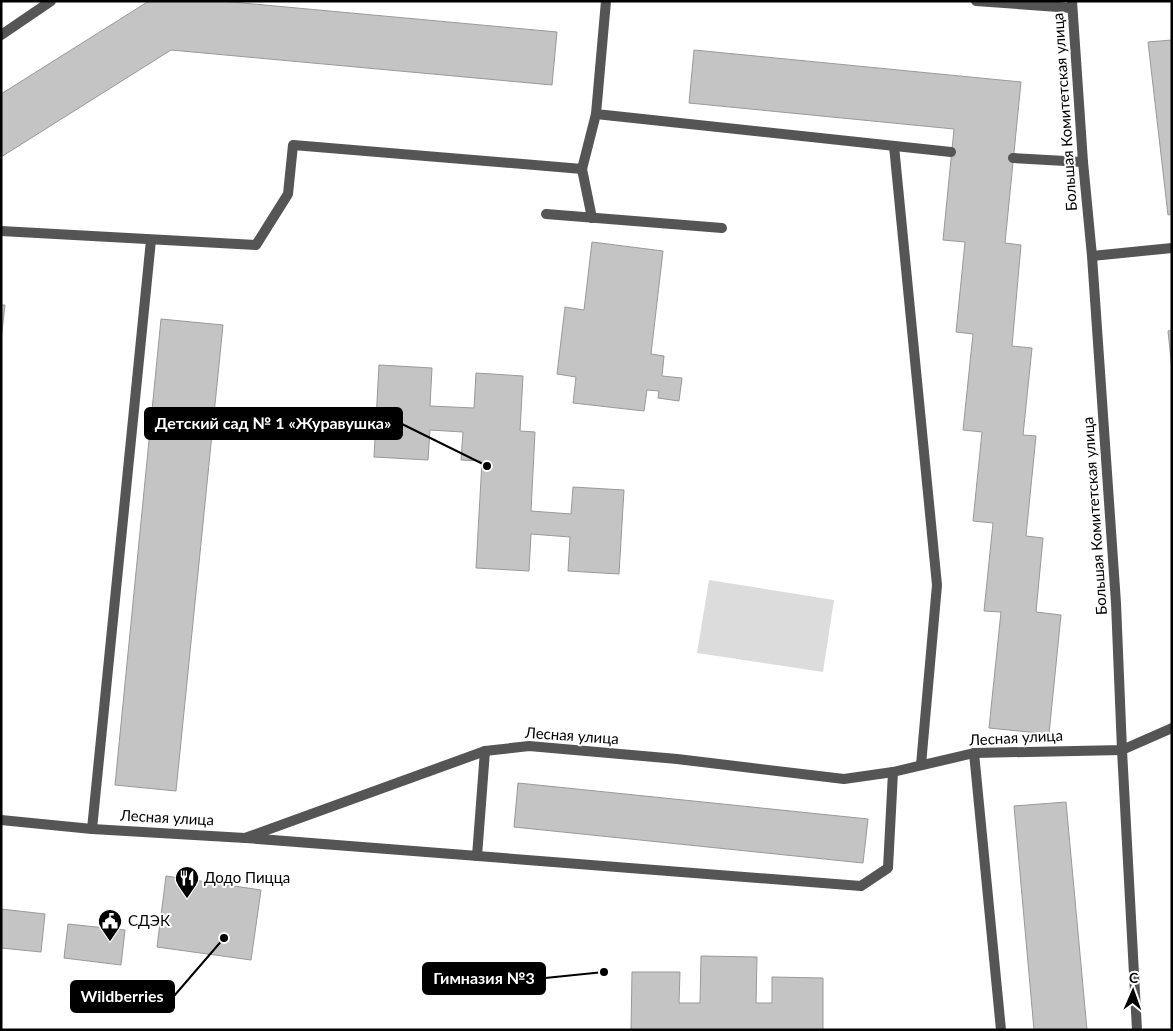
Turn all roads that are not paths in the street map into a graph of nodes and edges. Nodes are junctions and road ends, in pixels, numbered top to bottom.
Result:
1 (51, 1) edge
2 (606, 1) edge
3 (976, 1) edge
4 (1072, 5) edge
5 (1, 35) edge
6 (596, 114) junction
7 (894, 146) junction
8 (951, 152) dead end
9 (1013, 158) dead end
10 (1083, 162) junction
11 (582, 169) junction
12 (546, 214) dead end
13 (592, 218) junction
14 (722, 228) dead end
15 (1, 231) edge
16 (151, 240) junction
17 (1172, 248) edge
18 (1092, 256) junction
19 (1172, 728) edge
20 (1122, 750) junction
21 (485, 751) junction
22 (974, 753) junction
23 (921, 765) junction
24 (893, 772) junction
25 (1, 820) edge
26 (92, 829) junction
27 (245, 838) junction
28 (477, 856) junction
29 (1001, 1030) edge
30 (1137, 1030) edge

1 - 5 street
2 - 6 street
3 - 4 street
4 - 10 street, Большая Комитетская улица
6 - 7 street
6 - 11 street
7 - 8 street
7 - 23 street
9 - 10 street
10 - 18 street, Большая Комитетская улица
11 - 13 street
11 - 16 street
12 - 13 street
13 - 14 street
15 - 16 street
16 - 26 street
17 - 18 street
18 - 20 street, Большая Комитетская улица
19 - 20 street
20 - 22 street, Лесная улица
20 - 30 street, Большая Комитетская улица
21 - 24 street, Лесная улица
21 - 27 street, Лесная улица
21 - 28 street
22 - 23 street, Лесная улица
22 - 29 street
23 - 24 street, Лесная улица
24 - 28 street
25 - 26 street, Лесная улица
26 - 27 street, Лесная улица
27 - 28 street

